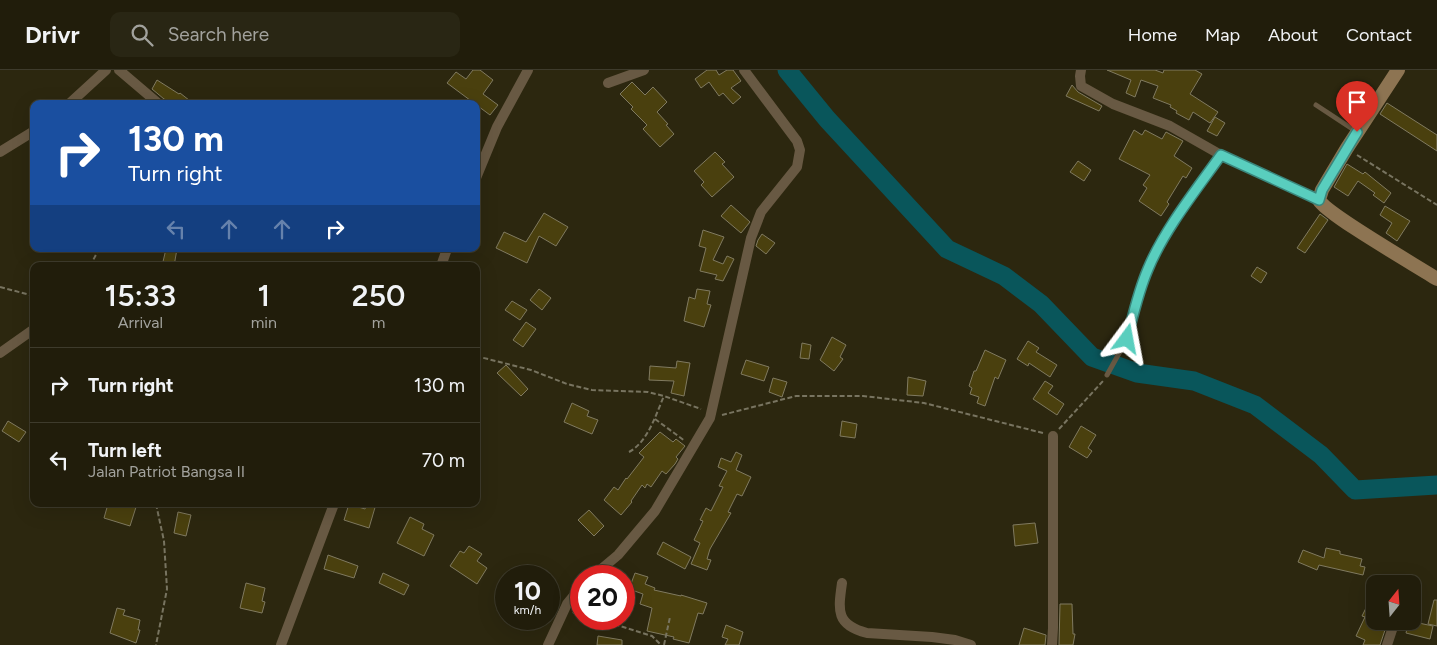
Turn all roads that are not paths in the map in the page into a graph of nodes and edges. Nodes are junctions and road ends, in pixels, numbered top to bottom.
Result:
1 (106, 70) edge
2 (119, 70) edge
3 (528, 70) edge
4 (644, 70) edge
5 (744, 70) edge
6 (1082, 70) edge
7 (1398, 70) edge
8 (608, 83) dead end
9 (73, 100) edge
10 (154, 100) edge
11 (1316, 106) dead end
12 (1357, 132) junction
13 (30, 133) edge
14 (0, 152) edge
15 (1221, 155) junction
16 (480, 168) edge
17 (1319, 200) junction
18 (1437, 279) edge
19 (30, 332) edge
20 (0, 353) edge
21 (1107, 375) road end
22 (1054, 436) road end
23 (333, 507) edge
24 (606, 565) edge
25 (842, 584) dead end
26 (570, 600) edge
27 (1392, 630) edge
28 (954, 642) edge
29 (280, 645) edge
30 (548, 645) edge
31 (971, 645) edge
32 (1052, 645) edge
33 (1387, 645) edge

1 - 9 street
2 - 10 street
3 - 16 street
4 - 8 street
5 - 24 street
6 - 15 street
7 - 12 street
11 - 12 lane
12 - 17 street
13 - 14 street
15 - 17 street
15 - 21 lane
17 - 18 street
19 - 20 street
22 - 32 street
23 - 29 street
25 - 28 street
26 - 30 street
27 - 33 street
28 - 31 street

